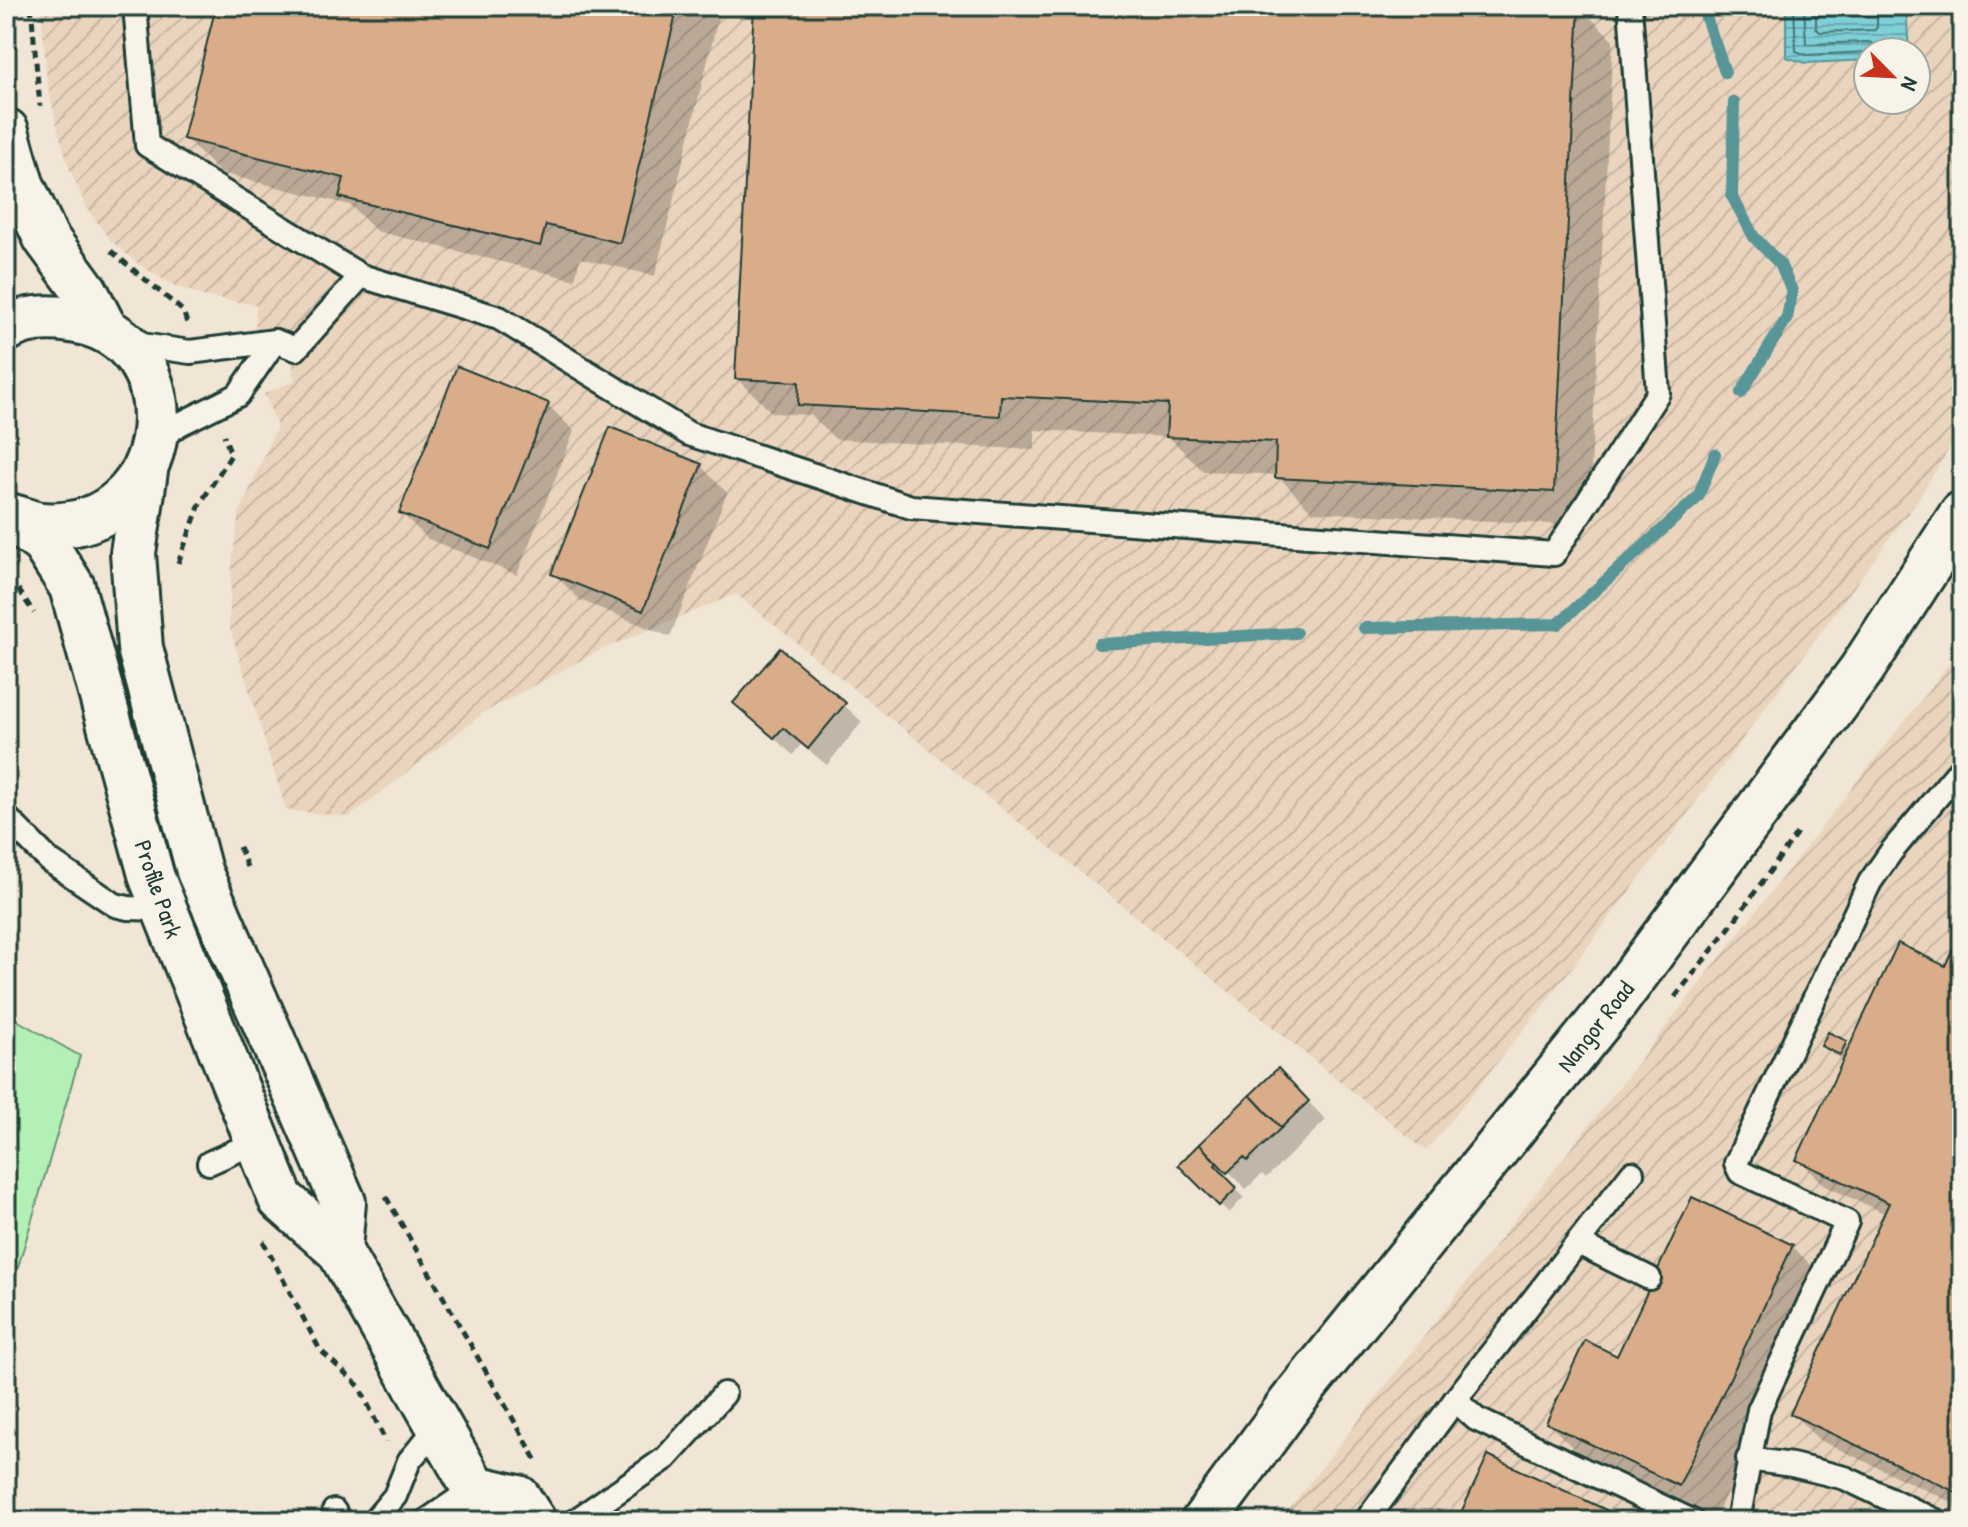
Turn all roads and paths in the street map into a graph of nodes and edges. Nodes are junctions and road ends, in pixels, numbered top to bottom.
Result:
1 (31, 6) edge
2 (135, 6) edge
3 (1630, 6) edge
4 (23, 119) edge
5 (109, 250) dead end
6 (361, 276) junction
7 (183, 311) dead end
8 (6, 329) edge
9 (114, 336) junction
10 (275, 341) junction
11 (231, 455) dead end
12 (150, 457) junction
13 (1962, 514) edge
14 (7, 515) edge
15 (175, 570) dead end
16 (1962, 767) edge
17 (6, 817) edge
18 (236, 838) dead end
19 (252, 882) dead end
20 (164, 909) junction
21 (258, 1141) junction
22 (209, 1163) dead end
23 (1632, 1173) dead end
24 (383, 1193) dead end
25 (1578, 1243) junction
26 (339, 1250) junction
27 (1649, 1278) dead end
28 (724, 1394) dead end
29 (1455, 1400) junction
30 (439, 1425) junction
31 (1748, 1459) junction
32 (543, 1472) dead end
33 (473, 1505) edge
34 (374, 1521) edge
35 (426, 1521) edge
36 (533, 1521) edge
37 (575, 1521) edge
38 (1204, 1521) edge
39 (1366, 1521) edge
40 (1692, 1521) edge
41 (1738, 1521) edge
42 (1936, 1521) edge

1 - 4 path
2 - 6 lane
3 - 6 lane
4 - 9 street, Profile Park
5 - 7 path
6 - 10 lane
8 - 9 street
9 - 10 lane
9 - 12 street, Profile Park
10 - 12 lane
11 - 15 path
12 - 14 street
12 - 26 street, Profile Park
13 - 38 street, Nangor Road
14 - 20 street, Profile Park
16 - 31 lane
17 - 20 lane
18 - 19 path
20 - 21 street, Profile Park
21 - 22 lane
21 - 26 street, Profile Park
23 - 25 lane
24 - 32 path
25 - 27 lane
25 - 29 lane
26 - 30 street, Profile Park
28 - 37 lane
29 - 39 lane
29 - 40 lane
30 - 33 street, Profile Park
30 - 34 lane
31 - 41 lane
31 - 42 lane
33 - 35 lane
33 - 36 street

